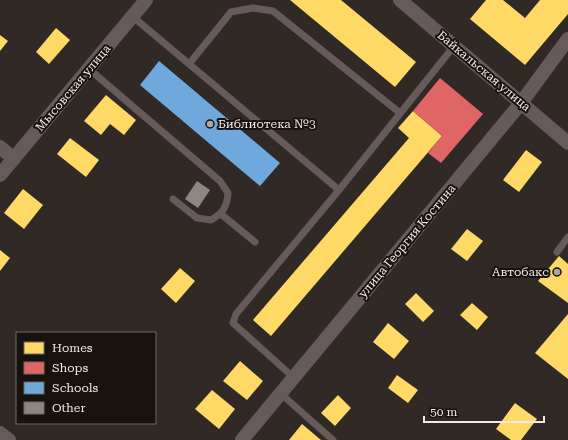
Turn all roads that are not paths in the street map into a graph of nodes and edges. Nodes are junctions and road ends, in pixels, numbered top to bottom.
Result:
1 (146, 0) edge
2 (400, 0) edge
3 (132, 16) junction
4 (568, 39) edge
5 (454, 46) junction
6 (189, 64) junction
7 (89, 68) junction
8 (521, 103) junction
9 (400, 113) junction
10 (568, 143) edge
11 (0, 147) edge
12 (14, 159) junction
13 (0, 175) edge
14 (339, 190) junction
15 (173, 199) dead end
16 (221, 214) junction
17 (568, 238) edge
18 (255, 242) dead end
19 (557, 252) dead end
20 (293, 377) junction
21 (280, 393) junction
22 (0, 433) edge
23 (9, 440) edge
24 (242, 440) edge
25 (333, 440) edge

1 - 3 street, Мысовская улица
2 - 5 street, Байкальская улица
3 - 6 lane
3 - 7 street, Мысовская улица
4 - 8 street, улица Георгия Костина
5 - 8 street, Байкальская улица
5 - 9 lane
6 - 9 lane
6 - 14 lane
7 - 12 street, Мысовская улица
7 - 16 lane
8 - 10 street, Байкальская улица
8 - 20 street, улица Георгия Костина
9 - 14 lane
11 - 12 street
12 - 13 street, Мысовская улица
14 - 20 lane
15 - 16 lane
16 - 18 lane
17 - 19 lane
20 - 21 street, улица Георгия Костина
21 - 24 street, улица Георгия Костина
21 - 25 lane
22 - 23 street

